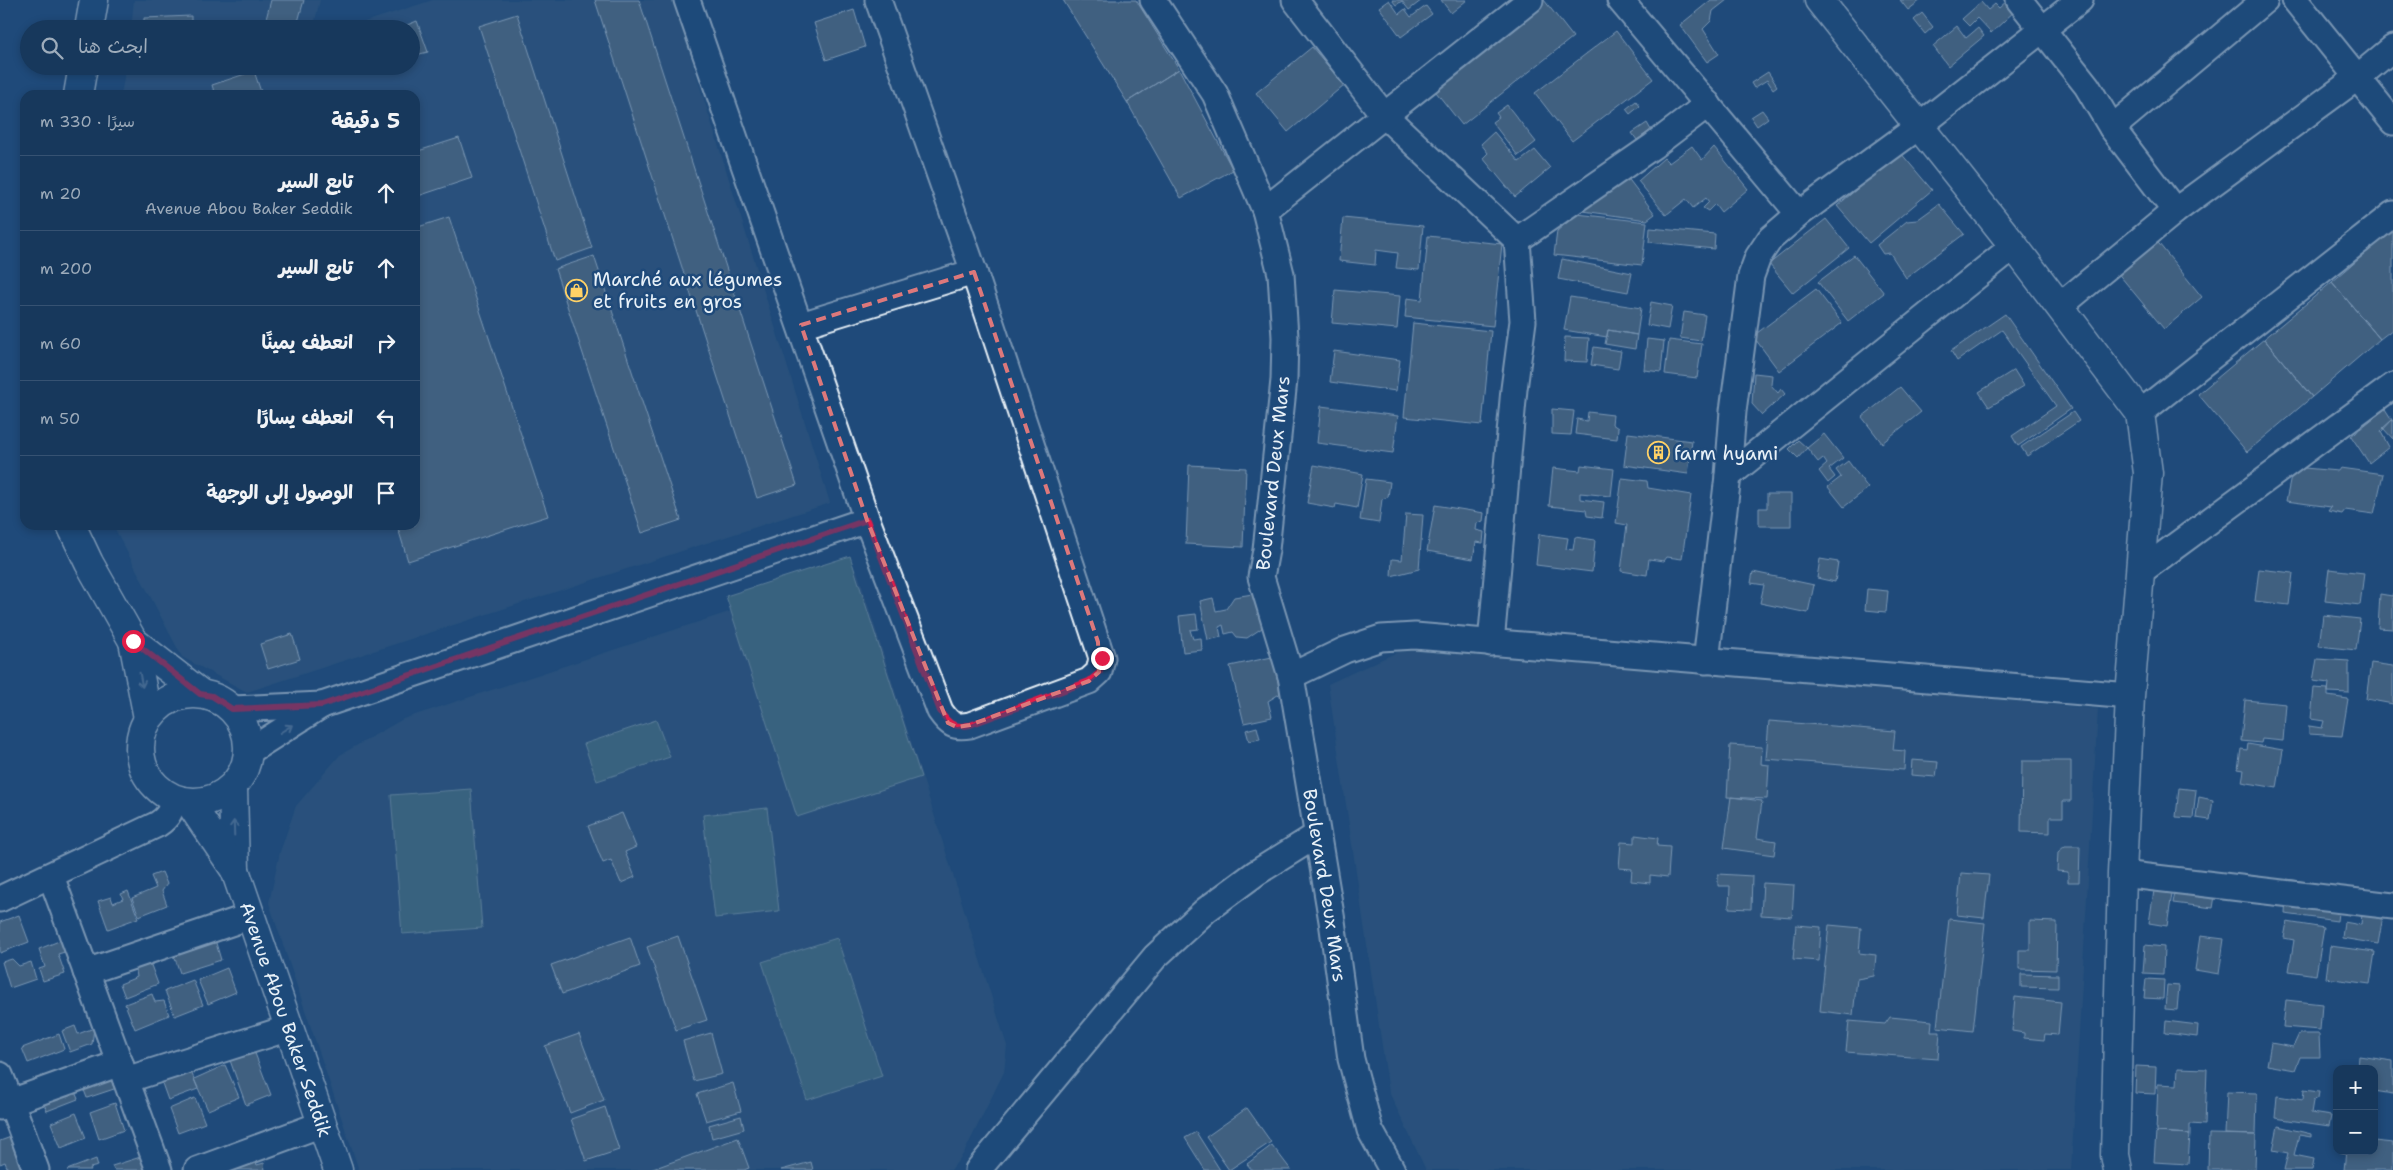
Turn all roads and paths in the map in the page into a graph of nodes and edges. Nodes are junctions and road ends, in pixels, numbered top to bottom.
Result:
1 (94, 0) edge
2 (688, 0) edge
3 (878, 0) edge
4 (1153, 0) edge
5 (1295, 0) edge
6 (1530, 0) edge
7 (1620, 0) edge
8 (1818, 0) edge
9 (2020, 0) edge
10 (2080, 0) edge
11 (2265, 0) edge
12 (2295, 0) edge
13 (91, 20) edge
14 (2044, 28) junction
15 (2393, 48) edge
16 (81, 75) edge
17 (2358, 77) junction
18 (79, 90) edge
19 (1708, 104) junction
20 (1383, 114) junction
21 (2393, 122) edge
22 (1918, 127) junction
23 (2112, 128) junction
24 (1265, 210) junction
25 (2175, 211) junction
26 (1799, 214) junction
27 (2393, 214) edge
28 (1517, 240) junction
29 (2014, 246) junction
30 (974, 272) junction
31 (2060, 306) junction
32 (801, 325) junction
33 (2393, 386) edge
34 (2140, 412) junction
35 (1728, 476) junction
36 (867, 520) junction
37 (74, 530) edge
38 (2140, 572) junction
39 (133, 641) junction
40 (1491, 643) junction
41 (1706, 661) junction
42 (1291, 676) junction
43 (200, 694) junction
44 (2130, 696) junction
45 (322, 705) junction
46 (232, 709) junction
47 (148, 718) junction
48 (248, 752) junction
49 (233, 787) junction
50 (181, 800) junction
51 (1317, 835) junction
52 (235, 870) junction
53 (2122, 874) junction
54 (51, 876) junction
55 (0, 899) edge
56 (2393, 906) edge
57 (251, 916) junction
58 (86, 972) junction
59 (289, 1028) junction
60 (123, 1071) junction
61 (0, 1075) edge
62 (5, 1105) edge
63 (322, 1124) junction
64 (2118, 1166) edge
65 (36, 1170) edge
66 (159, 1170) edge
67 (197, 1170) edge
68 (338, 1170) edge
69 (978, 1170) edge
70 (1392, 1170) edge

1 - 13 street
2 - 32 street
3 - 30 street
4 - 24 street, Boulevard Deux Mars
5 - 20 street
6 - 20 street
7 - 19 street
8 - 22 street
9 - 14 street
10 - 14 street
11 - 23 street
12 - 17 street
14 - 22 street
14 - 23 street
15 - 17 street
16 - 18 street
17 - 21 street
17 - 25 street
19 - 26 street
19 - 28 street
20 - 24 street
20 - 28 street
22 - 26 street
22 - 29 street
23 - 25 street
24 - 42 street, Boulevard Deux Mars
25 - 31 street
26 - 35 street
27 - 34 street
28 - 40 street
29 - 31 street
29 - 35 street
30 - 32 street
30 - 36 street
31 - 34 street
32 - 36 street
33 - 38 street
34 - 38 street
35 - 41 street
36 - 45 street
37 - 39 street
38 - 44 street
39 - 43 street
39 -> 47 street
40 - 41 street
40 - 42 street
41 - 44 street
42 - 51 street, Boulevard Deux Mars
43 - 46 street
43 - 47 street
44 - 53 street
45 - 46 street
48 -> 45 street
46 - 48 street
47 - 50 street
48 - 49 street
49 - 50 street
52 -> 49 street, Avenue Abou Baker Seddik
50 - 52 street, Avenue Abou Baker Seddik
50 - 54 street
51 - 69 street
51 - 70 street, Boulevard Deux Mars
52 - 57 street, Avenue Abou Baker Seddik
53 - 56 street
53 - 64 street
54 - 55 street
54 - 58 street
57 - 58 street
57 - 59 street, Avenue Abou Baker Seddik
58 - 60 street
59 - 60 street
59 - 63 street, Avenue Abou Baker Seddik
60 - 62 street
60 - 66 street
61 - 62 street
62 - 65 street
63 - 67 street
63 - 68 street, Avenue Abou Baker Seddik

